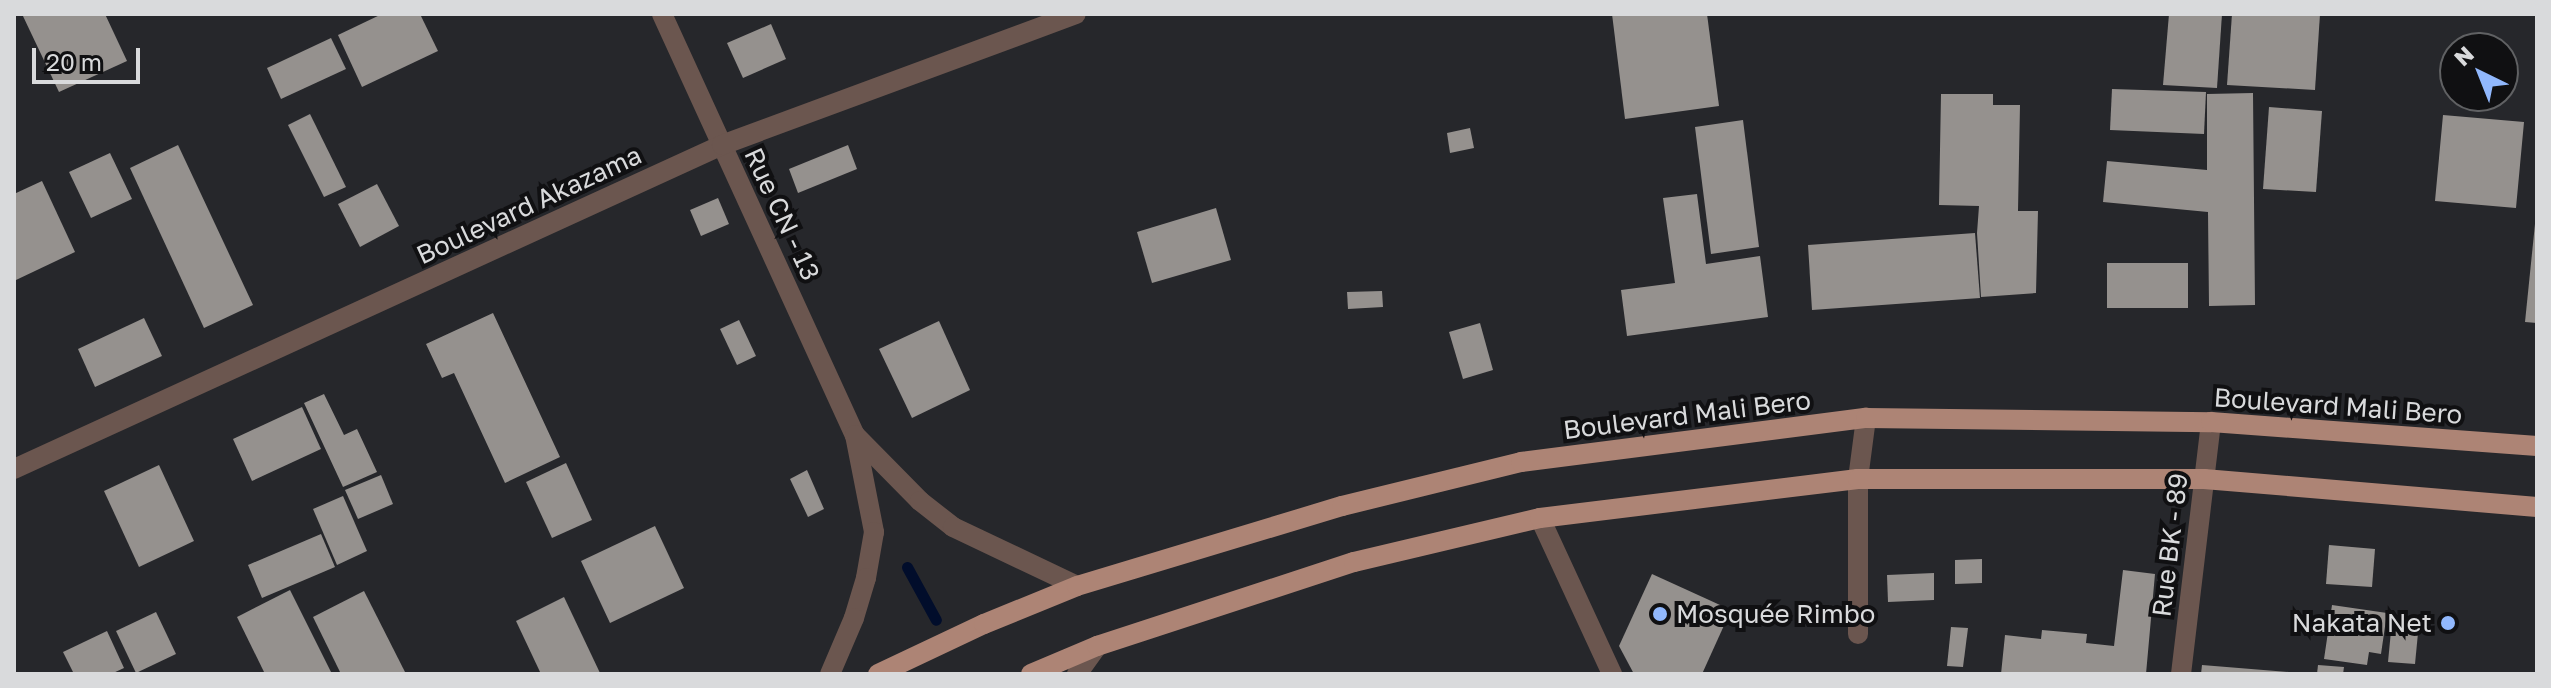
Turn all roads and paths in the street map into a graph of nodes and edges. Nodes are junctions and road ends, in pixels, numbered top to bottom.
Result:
1 (662, 14) edge
2 (1076, 14) edge
3 (722, 145) junction
4 (1866, 418) junction
5 (2211, 422) junction
6 (855, 435) junction
7 (2537, 446) edge
8 (14, 469) edge
9 (1858, 479) junction
10 (2204, 479) junction
11 (2537, 507) edge
12 (1540, 518) junction
13 (1077, 586) junction
14 (1858, 634) dead end
15 (1097, 646) junction
16 (830, 674) edge
17 (878, 674) edge
18 (1031, 674) edge
19 (1077, 674) edge
20 (1612, 674) edge
21 (2181, 674) edge

1 - 3 street, Rue CN - 13
2 - 3 street, Boulevard Akazama
3 - 6 street, Rue CN - 13
3 - 8 street, Boulevard Akazama
4 - 5 main road, Boulevard Mali Bero
4 - 9 street
4 - 13 main road, Boulevard Mali Bero
5 - 7 main road, Boulevard Mali Bero
5 - 10 street, Rue BK - 89
6 - 13 street, Rue CN - 13
6 - 16 street, Rue CN - 13
9 - 10 main road
9 - 12 main road
9 - 14 street
10 - 11 main road
10 - 21 street, Rue BK - 89
12 - 15 main road
12 - 20 street
13 - 17 main road, Boulevard Mali Bero
15 - 18 main road
15 - 19 street

